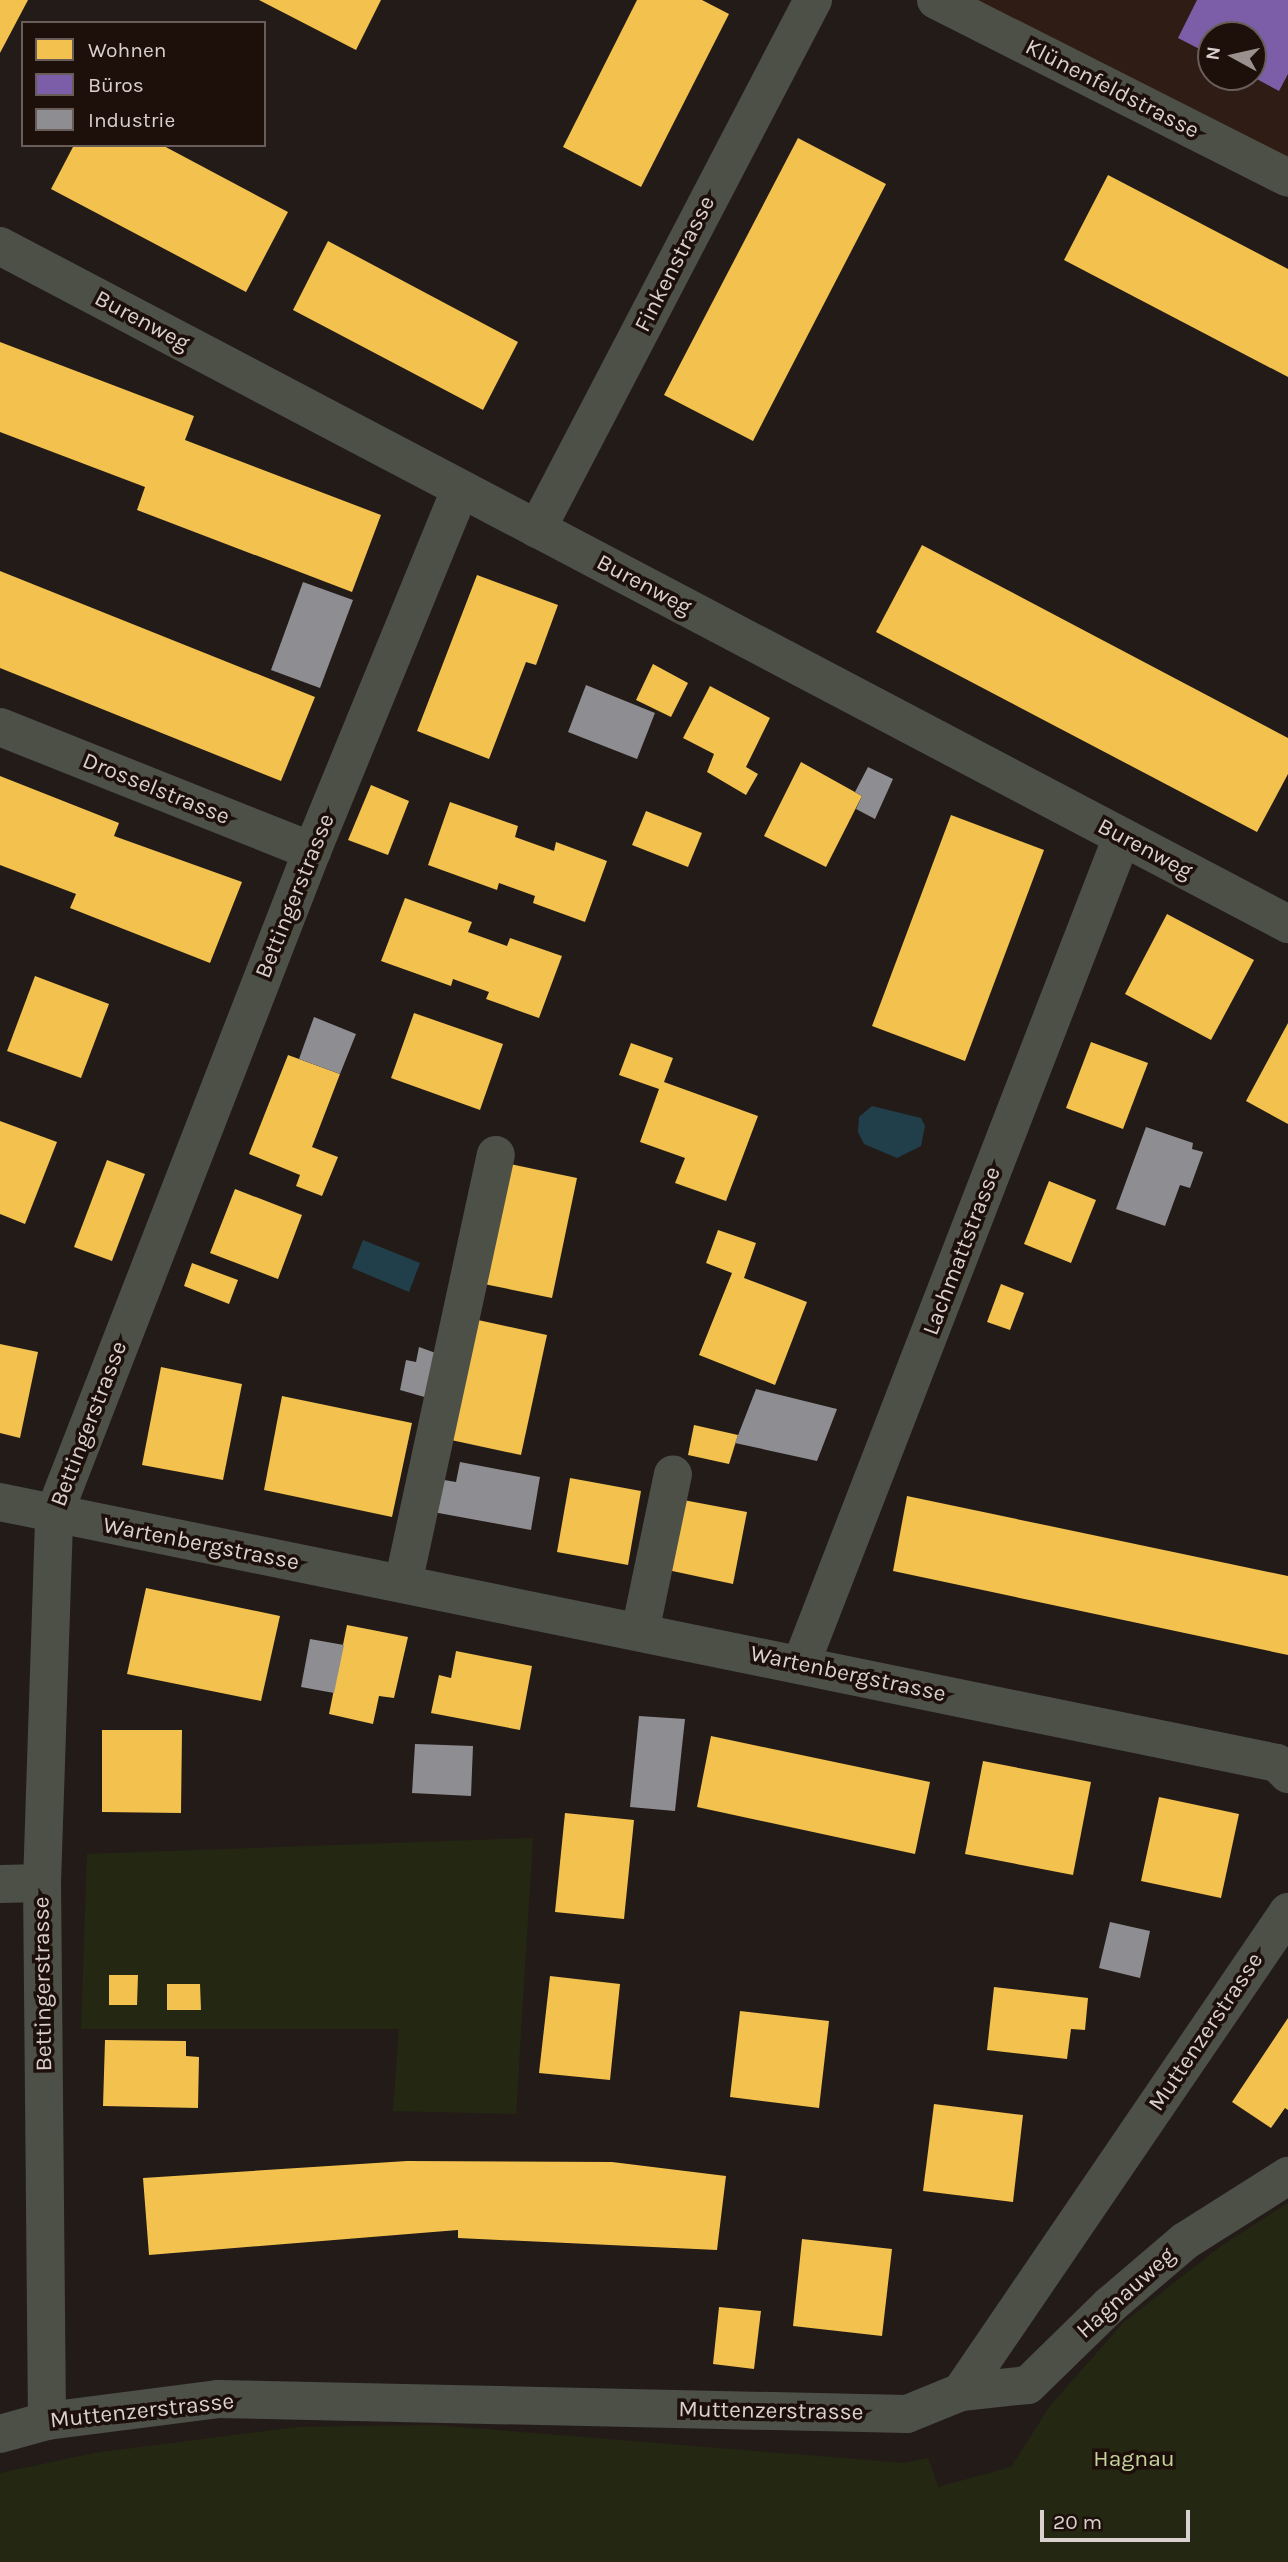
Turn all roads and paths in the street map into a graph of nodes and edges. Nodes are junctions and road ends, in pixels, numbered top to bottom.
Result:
1 (813, 0) edge
2 (936, 0) edge
3 (1288, 178) edge
4 (0, 246) edge
5 (460, 491) junction
6 (537, 529) junction
7 (0, 727) edge
8 (1122, 837) junction
9 (312, 851) junction
10 (1288, 924) edge
11 (496, 1155) dead end
12 (673, 1474) dead end
13 (0, 1502) edge
14 (54, 1514) junction
15 (403, 1584) junction
16 (640, 1632) junction
17 (801, 1664) junction
18 (1288, 1774) edge
19 (42, 1883) junction
20 (0, 1884) edge
21 (1288, 1912) edge
22 (1288, 2176) edge
23 (961, 2392) junction
24 (47, 2421) junction
25 (0, 2434) edge

1 - 6 street, Finkenstrasse
2 - 3 street, Klünenfeldstrasse
4 - 5 street, Burenweg
5 - 6 street, Burenweg
5 - 9 street, Bettingerstrasse
6 - 8 street, Burenweg
7 - 9 street, Drosselstrasse
8 - 10 street, Burenweg
8 - 17 street, Lachmattstrasse
9 - 14 street, Bettingerstrasse
11 - 15 street
12 - 16 street
13 - 14 street, Wartenbergstrasse
14 - 15 street, Wartenbergstrasse
14 - 19 street, Bettingerstrasse
15 - 16 street, Wartenbergstrasse
16 - 17 street, Wartenbergstrasse
17 - 18 street, Wartenbergstrasse
19 - 20 street
19 - 24 street, Bettingerstrasse
21 - 23 street, Muttenzerstrasse
22 - 23 street, Hagnauweg
23 - 24 street, Muttenzerstrasse
24 - 25 street, Muttenzerstrasse

